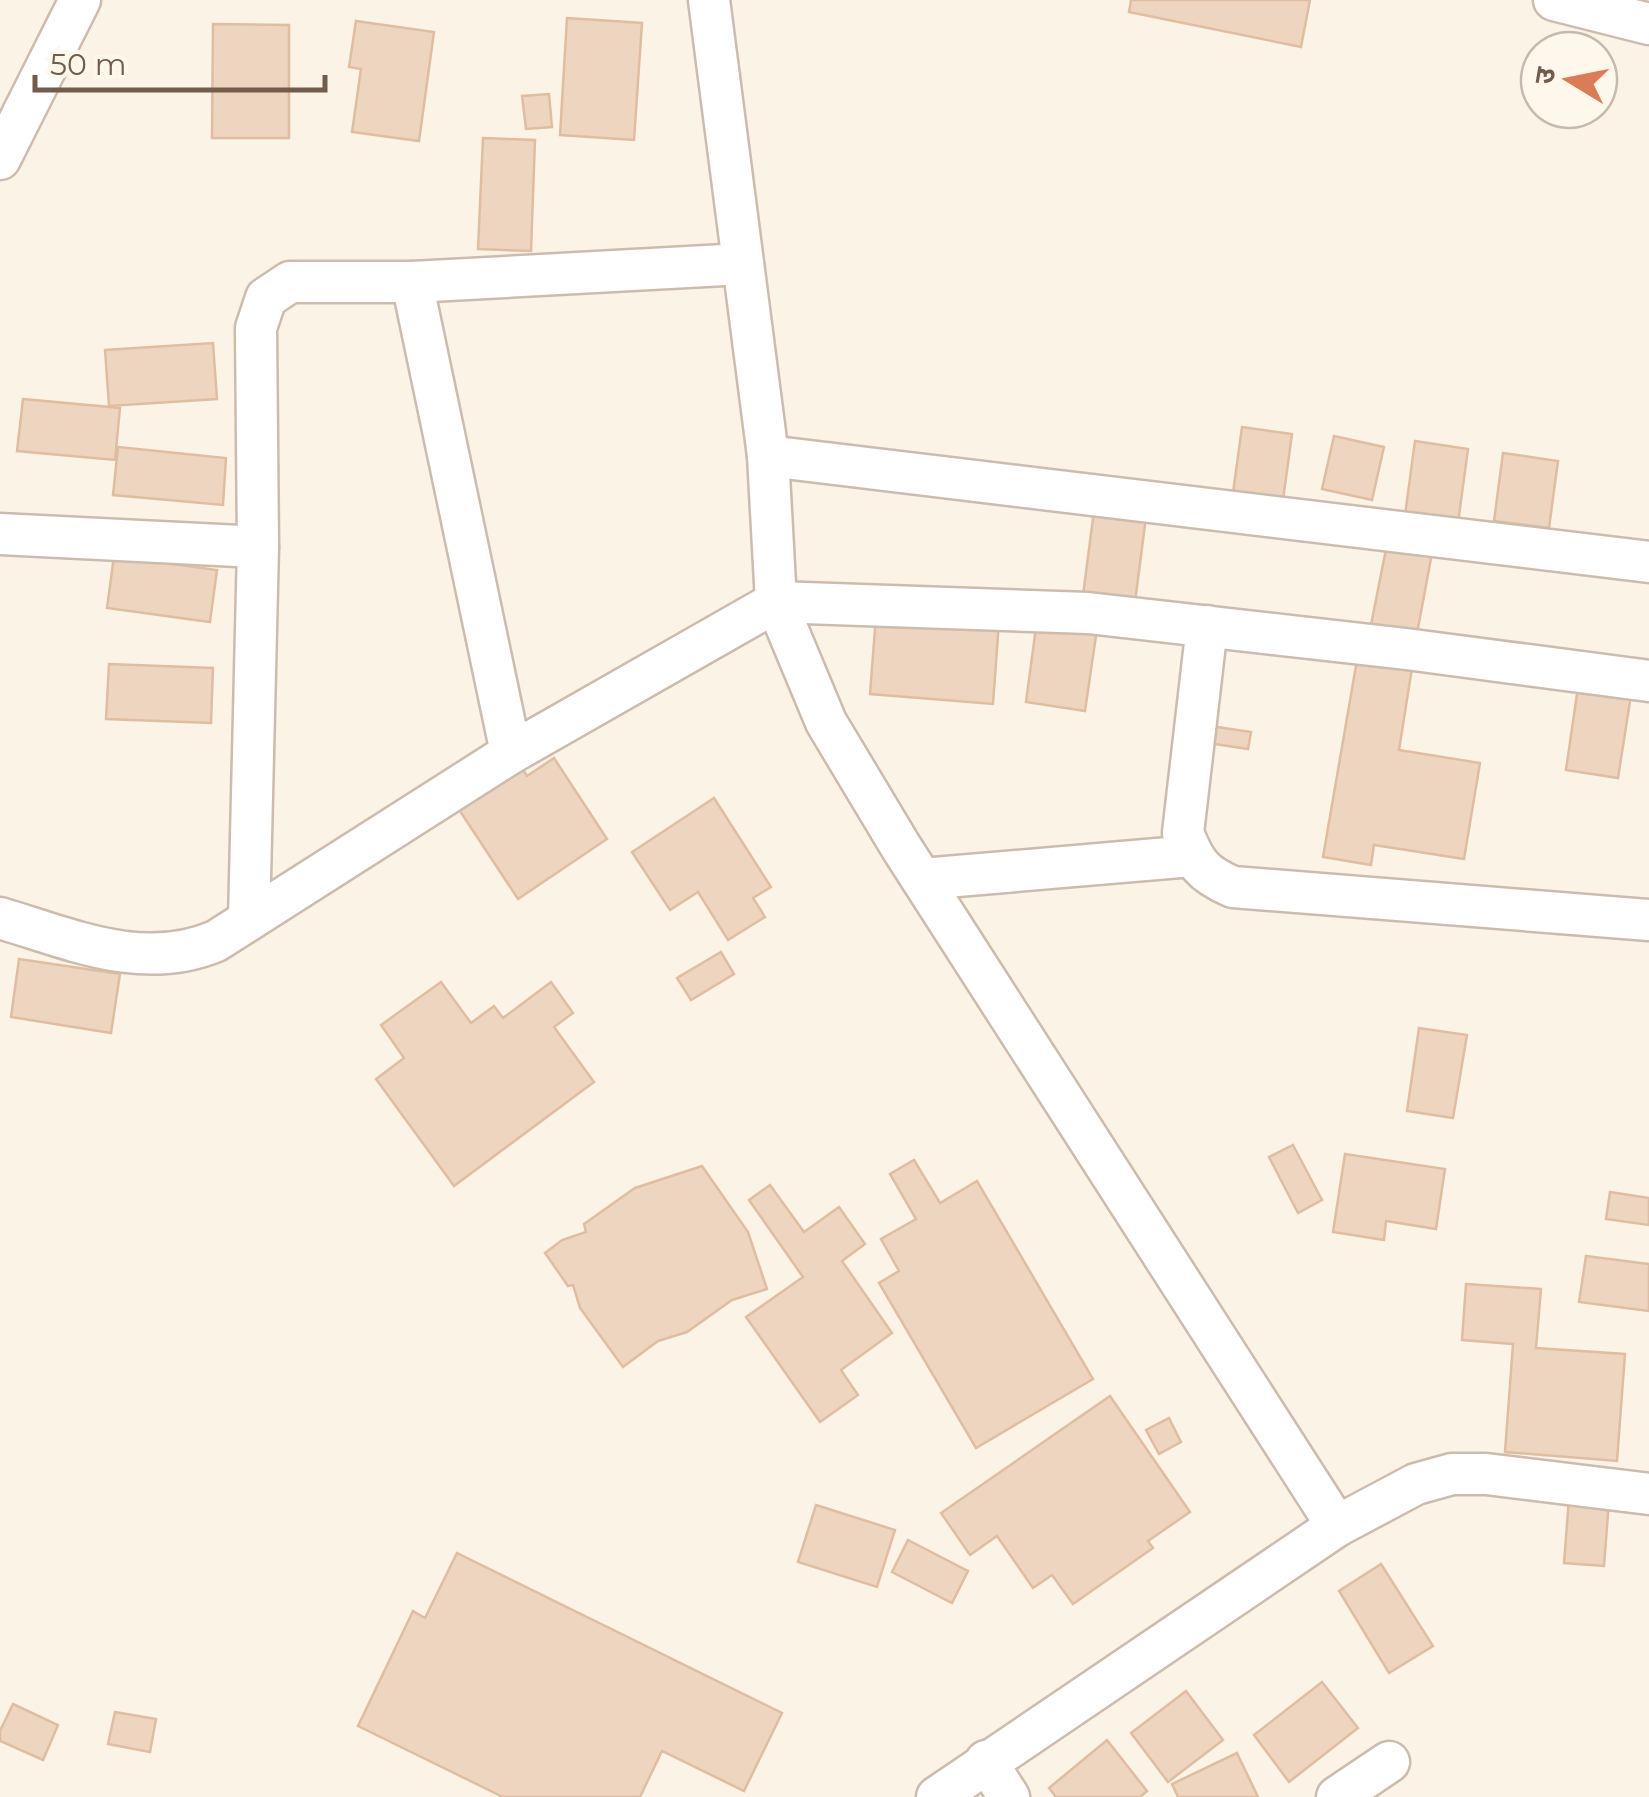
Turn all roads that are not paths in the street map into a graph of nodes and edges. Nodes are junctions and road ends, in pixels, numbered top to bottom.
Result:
1 (80, 0) edge
2 (709, 0) edge
3 (1554, 0) edge
4 (1649, 24) edge
5 (0, 159) edge
6 (743, 264) junction
7 (412, 282) junction
8 (768, 456) junction
9 (0, 534) edge
10 (258, 546) junction
11 (1649, 562) edge
12 (776, 602) junction
13 (1208, 626) junction
14 (1649, 681) edge
15 (511, 754) junction
16 (1192, 856) junction
17 (922, 879) junction
18 (0, 918) edge
19 (249, 920) junction
20 (1649, 920) edge
21 (1649, 1494) edge
22 (1336, 1526) junction
23 (986, 1761) junction
24 (1389, 1762) dead end
25 (937, 1797) edge
26 (1009, 1797) edge
27 (1337, 1797) edge

1 - 5 street
2 - 6 street
3 - 4 street
6 - 7 street
6 - 8 street
7 - 10 street
7 - 15 street
8 - 11 street
8 - 12 street
9 - 10 street
10 - 19 street
12 - 13 street
12 - 15 street
12 - 17 street
13 - 14 street
13 - 16 street
15 - 19 street
16 - 17 street
16 - 20 street
17 - 22 street
18 - 19 street
21 - 22 street
22 - 23 street
23 - 25 street
23 - 26 street
24 - 27 street

